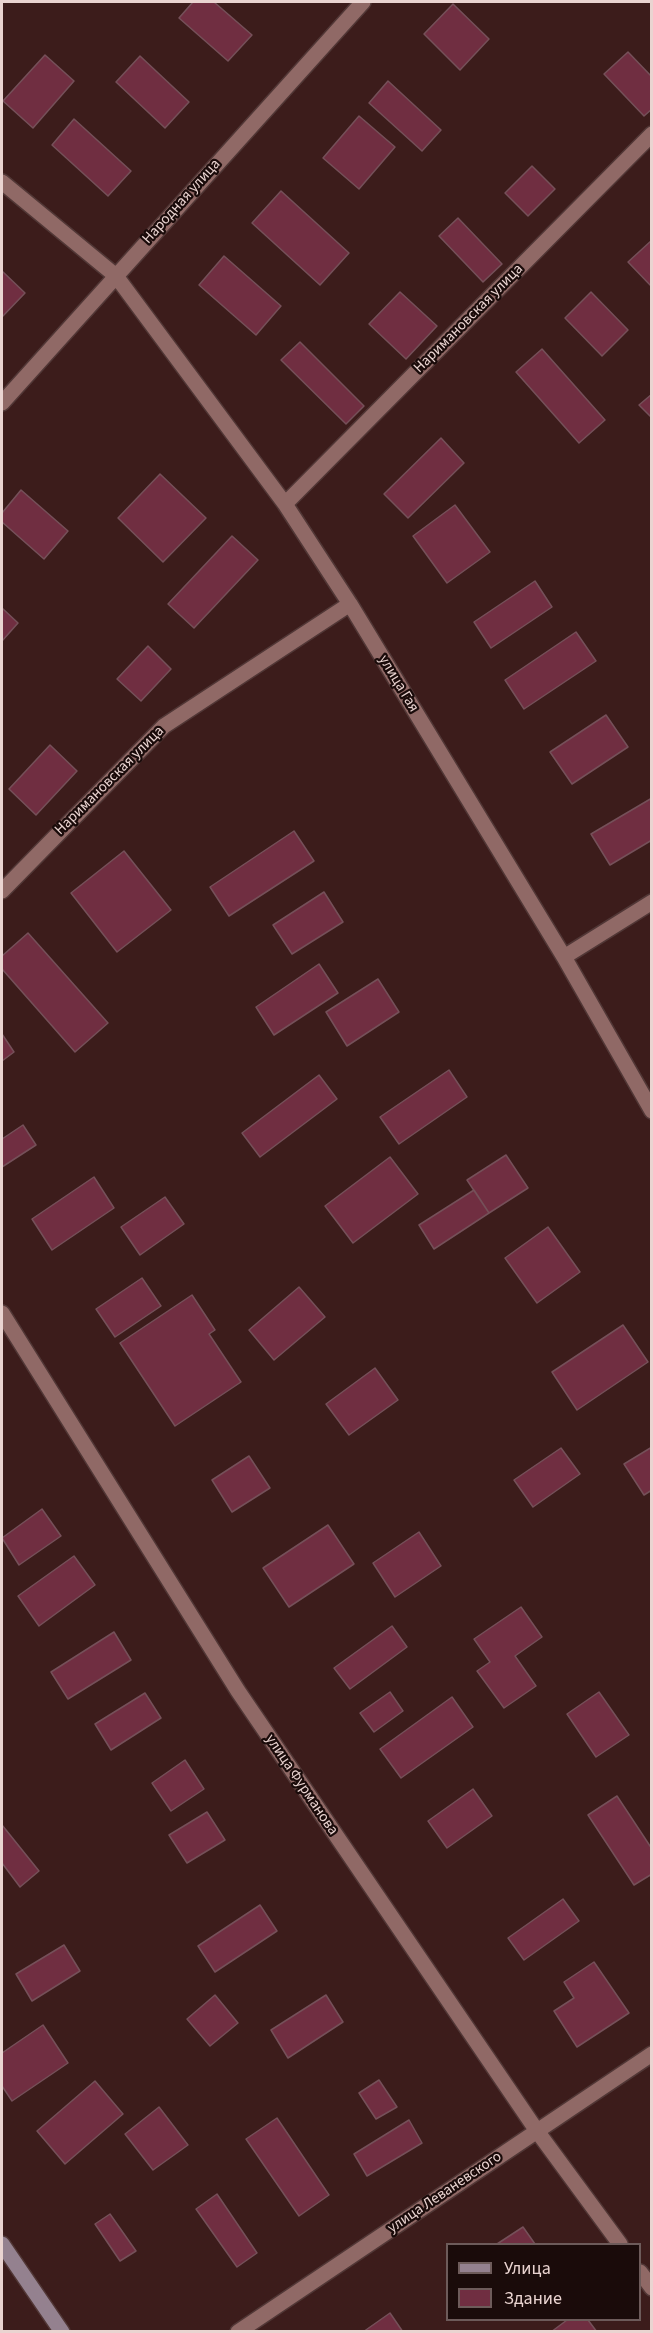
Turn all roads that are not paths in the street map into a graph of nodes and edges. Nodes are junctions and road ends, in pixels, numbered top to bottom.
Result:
1 (363, 2) edge
2 (651, 134) edge
3 (2, 182) edge
4 (116, 276) junction
5 (2, 403) edge
6 (285, 504) junction
7 (350, 604) junction
8 (2, 891) edge
9 (651, 902) edge
10 (564, 957) junction
11 (651, 1111) edge
12 (2, 1313) edge
13 (651, 2054) edge
14 (537, 2131) junction
15 (619, 2243) edge
16 (2, 2244) edge
17 (641, 2275) edge
18 (651, 2288) edge
19 (62, 2331) edge
20 (238, 2331) edge

1 - 4 street, Народная улица
2 - 6 street, Наримановская улица
3 - 4 street, улица Гая
4 - 5 street, Народная улица
4 - 6 street, улица Гая
6 - 7 street, улица Гая
7 - 8 street, Наримановская улица
7 - 10 street, улица Гая
9 - 10 street
10 - 11 street, улица Гая
12 - 14 street, улица Фурманова
13 - 14 street, улица Леваневского
14 - 15 street, улица Фурманова
14 - 20 street, улица Леваневского
16 - 19 main road
17 - 18 street

